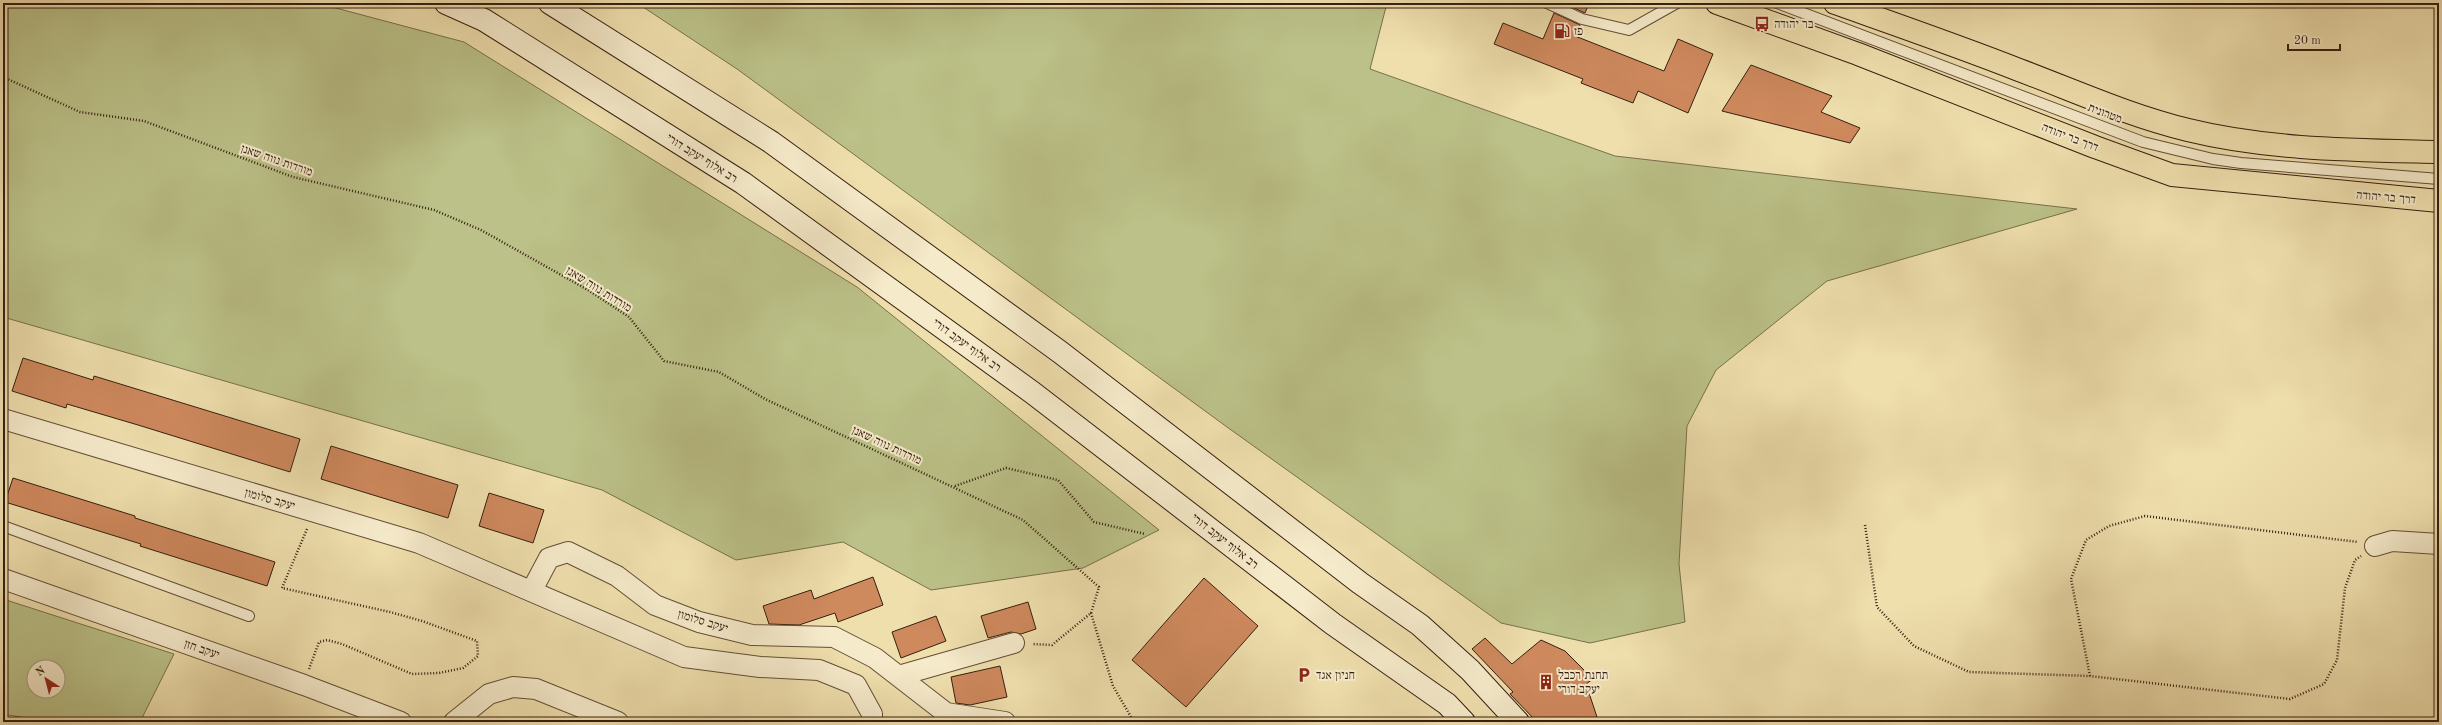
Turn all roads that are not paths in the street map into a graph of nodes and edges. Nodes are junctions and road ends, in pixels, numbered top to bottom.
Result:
1 (446, 3) edge
2 (550, 3) edge
3 (1548, 3) edge
4 (1677, 3) edge
5 (1717, 3) edge
6 (1777, 3) edge
7 (1835, 3) edge
8 (2439, 152) edge
9 (2439, 179) edge
10 (2439, 201) edge
11 (3, 419) edge
12 (3, 526) edge
13 (2439, 544) edge
14 (2375, 546) road end
15 (3, 579) edge
16 (532, 590) junction
17 (249, 616) dead end
18 (1014, 644) road end
19 (898, 676) junction
20 (401, 722) edge
21 (454, 722) edge
22 (618, 722) edge
23 (872, 722) edge
24 (1005, 722) edge
25 (1464, 722) edge
26 (1518, 722) edge

1 - 25 main road, רב אלוף יעקב דורי
2 - 26 main road
3 - 4 lane
5 - 10 main road, דרך בר יהודה
6 - 9 lane, מטרונית
7 - 8 main road
11 - 16 street, יעקב סלומון
12 - 17 lane
13 - 14 street
15 - 20 street, יעקב חזן
16 - 19 street, יעקב סלומון
16 - 23 street, יעקב סלומון
18 - 19 street
19 - 24 street, יעקב סלומון
21 - 22 street

